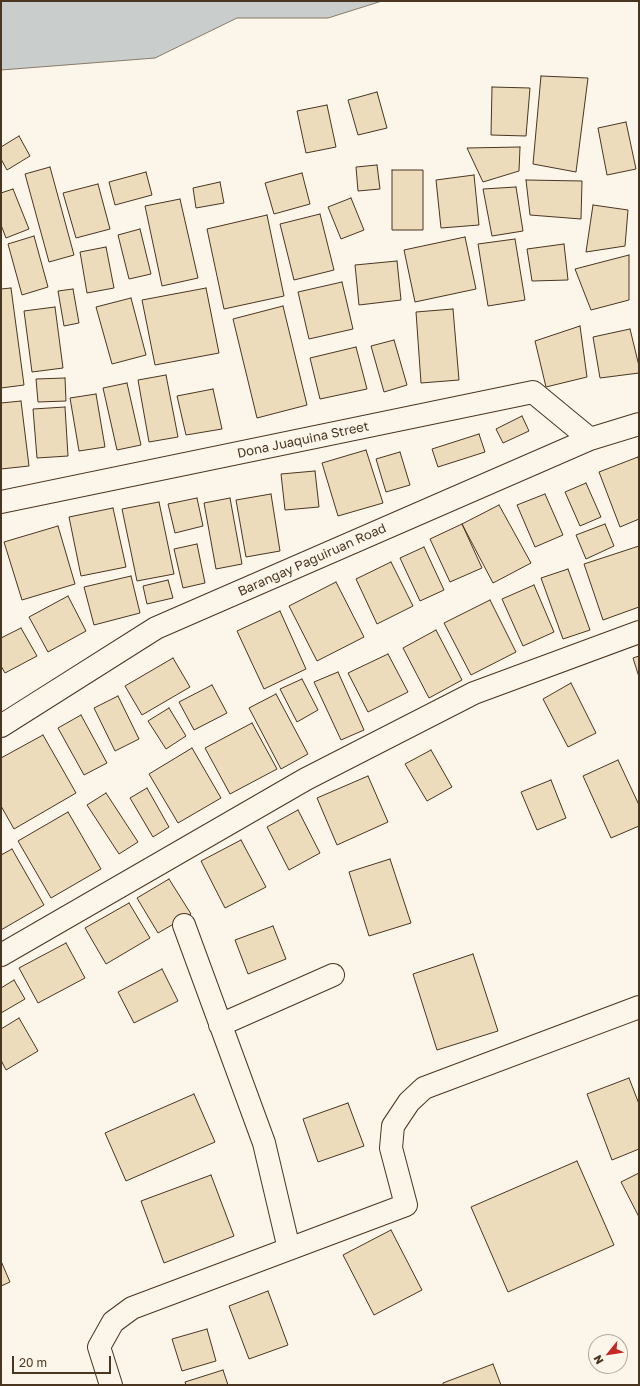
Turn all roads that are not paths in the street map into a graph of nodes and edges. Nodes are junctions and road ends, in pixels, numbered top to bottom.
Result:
1 (639, 424) edge
2 (590, 439) junction
3 (1, 502) edge
4 (639, 632) edge
5 (1, 726) edge
6 (184, 925) dead end
7 (1, 955) edge
8 (333, 975) dead end
9 (639, 1007) edge
10 (220, 1025) junction
11 (289, 1249) junction
12 (111, 1385) edge

1 - 2 street, Barangay Paguiruan Road
2 - 3 street, Dona Juaquina Street
2 - 5 street, Barangay Paguiruan Road
4 - 7 street
6 - 10 street
8 - 10 street
9 - 11 street
10 - 11 street
11 - 12 street

